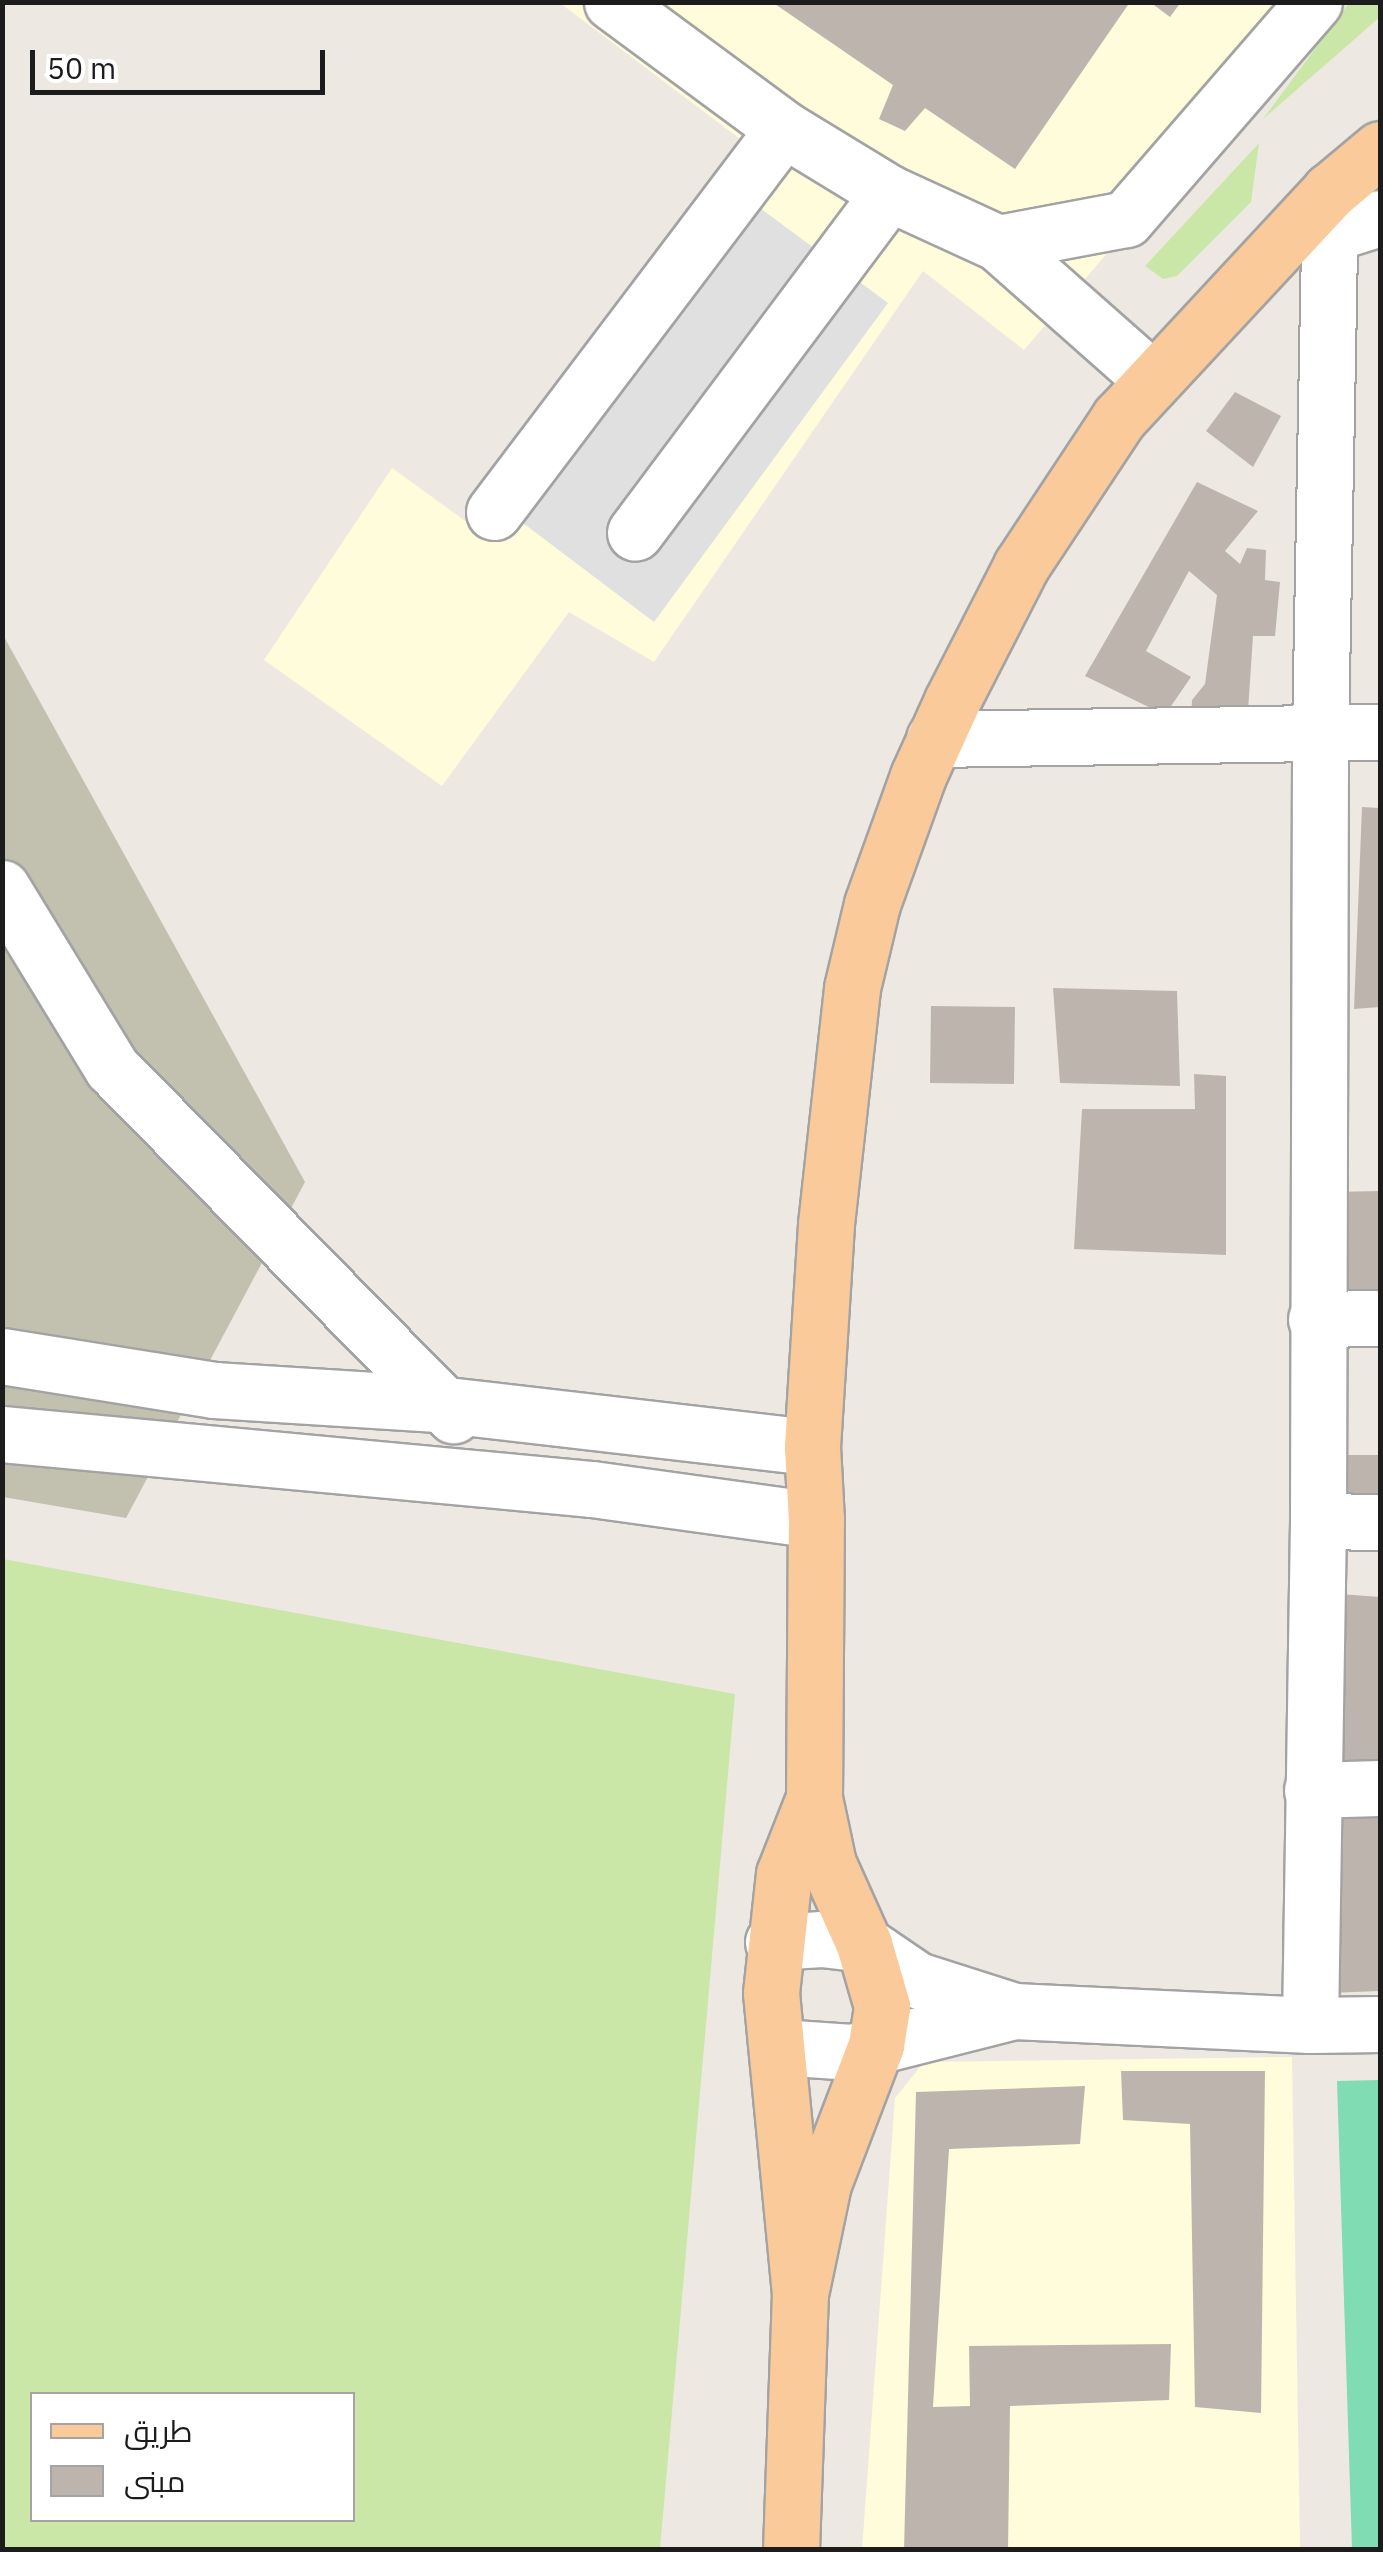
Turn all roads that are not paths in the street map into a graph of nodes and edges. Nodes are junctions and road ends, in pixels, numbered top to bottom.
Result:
1 (612, 2) edge
2 (1314, 2) edge
3 (784, 129) junction
4 (1380, 149) edge
5 (889, 193) junction
6 (1347, 214) edge
7 (998, 243) junction
8 (1152, 380) junction
9 (494, 512) dead end
10 (635, 533) dead end
11 (1380, 732) edge
12 (1320, 733) junction
13 (934, 739) junction
14 (2, 888) edge
15 (1380, 1318) edge
16 (1316, 1319) junction
17 (2, 1356) edge
18 (438, 1404) junction
19 (2, 1434) edge
20 (812, 1446) junction
21 (546, 1484) junction
22 (816, 1520) junction
23 (1318, 1521) junction
24 (1380, 1522) edge
25 (1380, 1788) edge
26 (1312, 1790) junction
27 (814, 1798) junction
28 (773, 1942) junction
29 (864, 1944) junction
30 (1014, 2010) junction
31 (1380, 2024) edge
32 (1310, 2025) junction
33 (876, 2044) junction
34 (779, 2047) junction
35 (800, 2294) junction
36 (791, 2550) edge

1 - 3 street
2 - 7 street
3 - 5 street
3 - 9 street
4 - 6 main road
5 - 7 street
5 - 10 street
6 - 8 main road
6 - 12 street
7 - 8 street
8 - 13 main road
11 - 12 street
12 - 13 street
12 - 16 street
13 - 20 main road
14 - 18 street
15 - 16 street
16 - 23 street
17 - 18 street
18 - 20 street
18 - 21 street
19 - 21 street
20 - 22 main road
21 - 22 street
22 - 27 main road
23 - 24 street
23 - 26 street
25 - 26 street
26 - 32 street
27 - 28 main road
27 - 29 main road
28 - 29 street
28 - 34 main road
29 - 30 street
29 - 33 main road
30 - 32 street
30 - 33 street
31 - 32 street
33 - 34 street
33 - 35 main road
34 - 35 main road
35 - 36 main road

